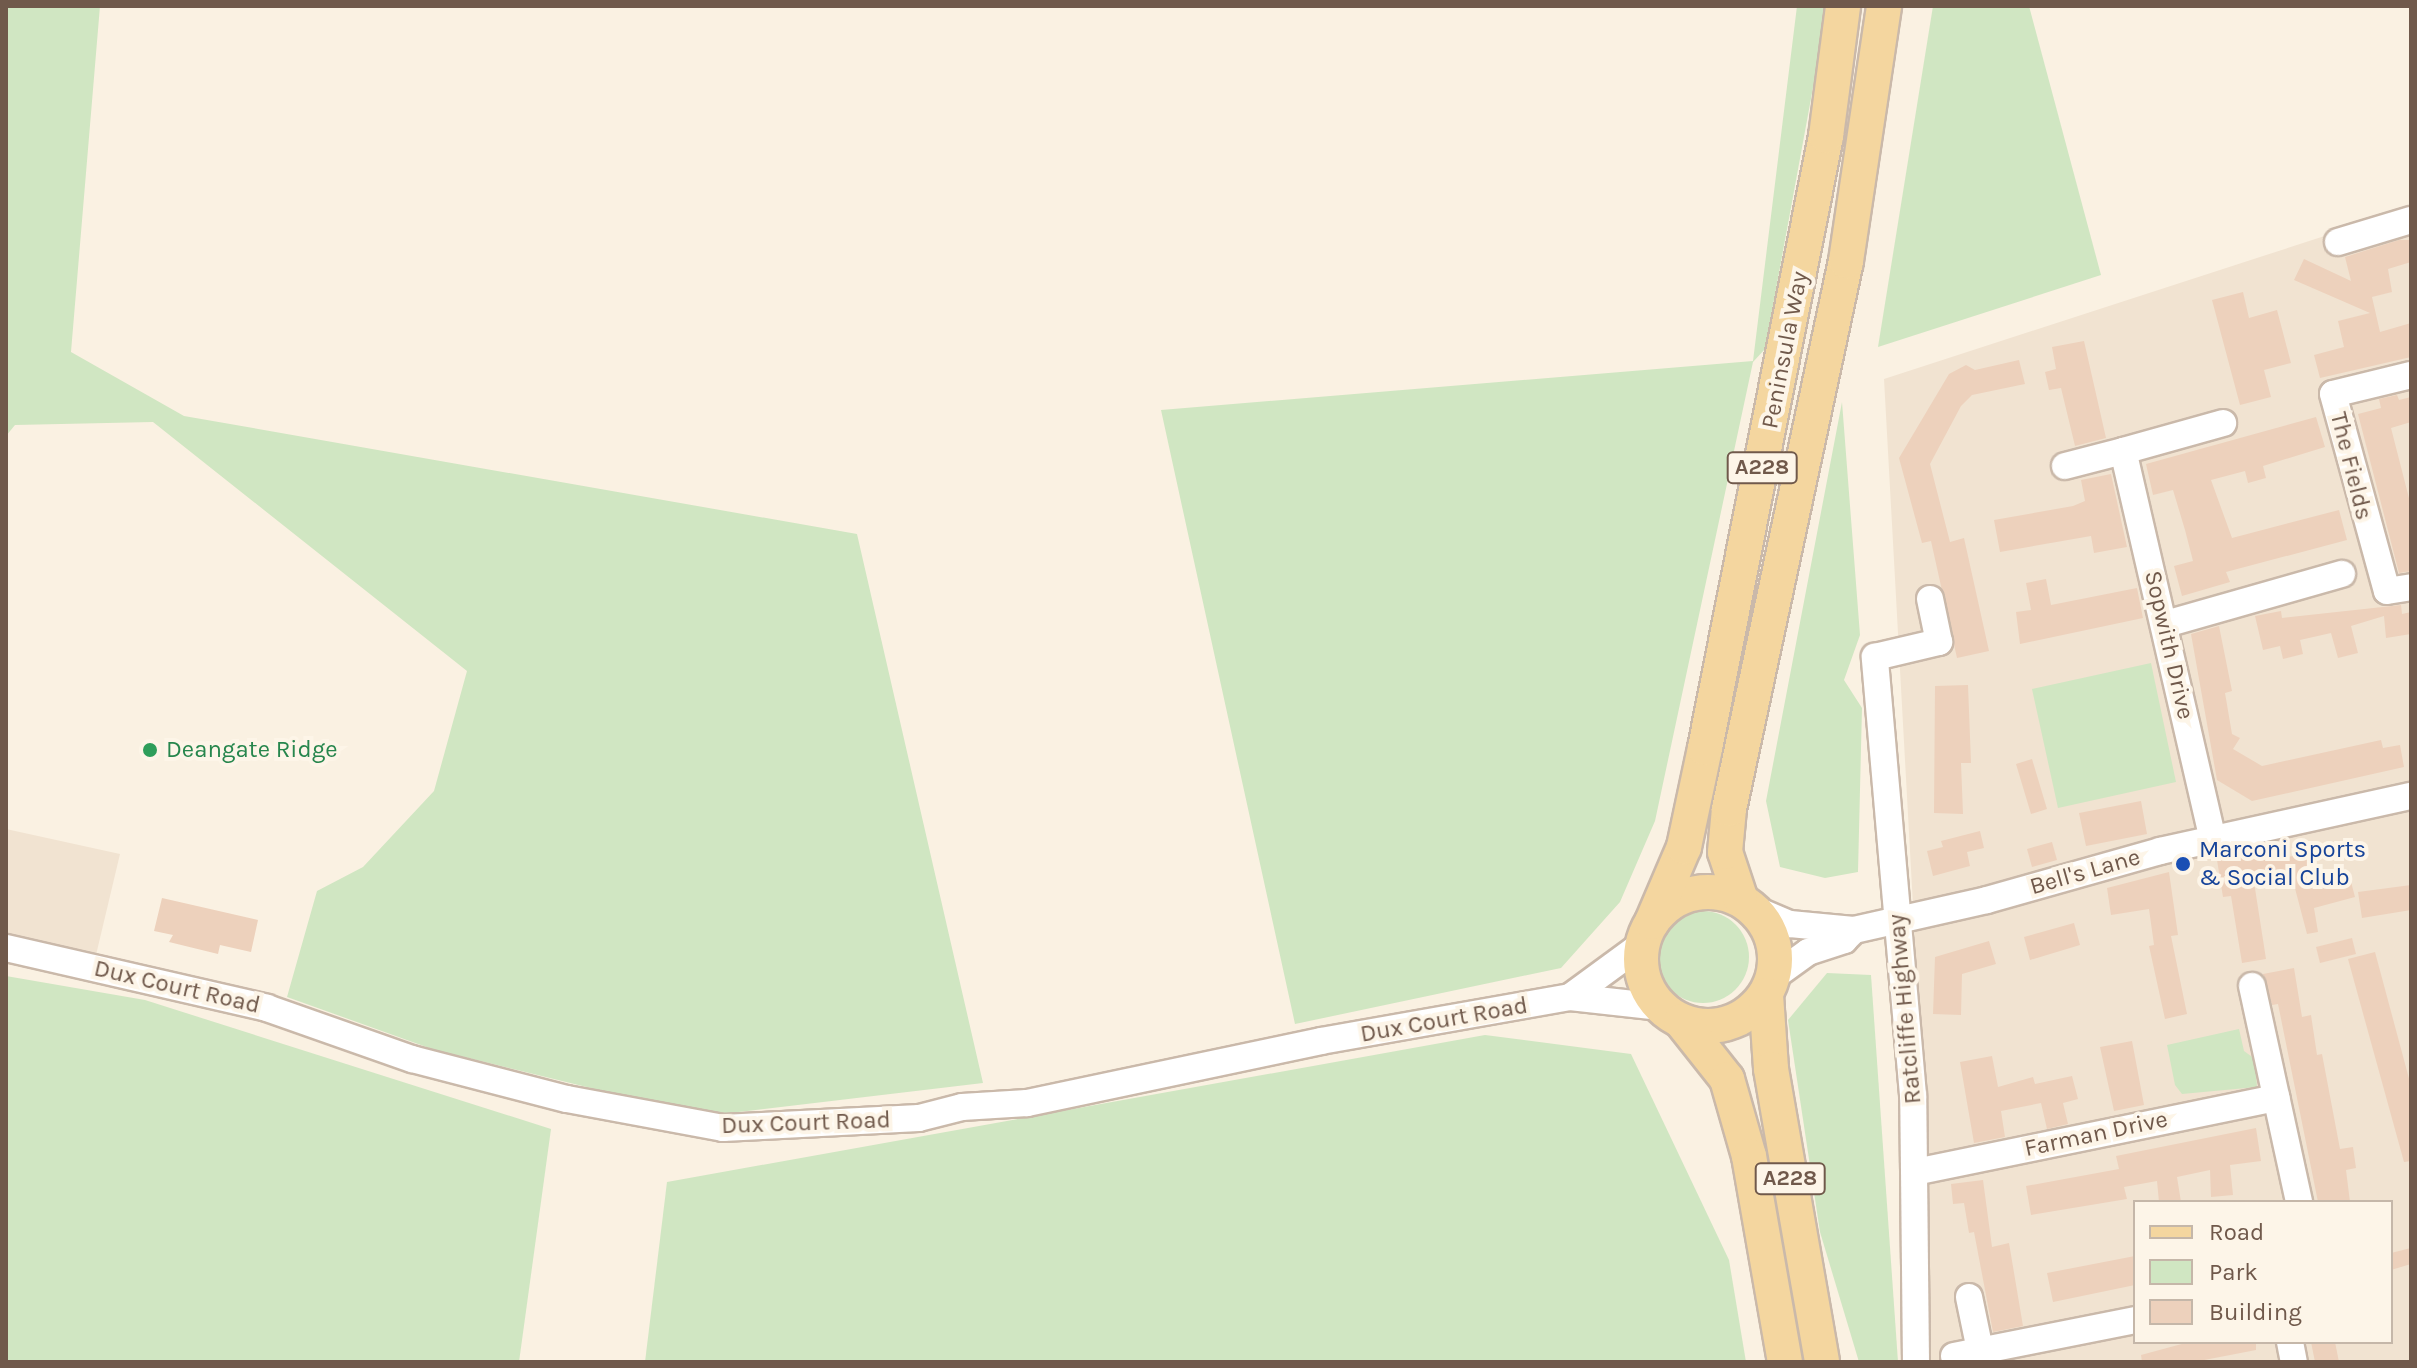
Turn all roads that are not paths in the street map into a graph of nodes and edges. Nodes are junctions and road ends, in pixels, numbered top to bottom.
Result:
1 (1843, 6) edge
2 (1884, 6) edge
3 (2411, 220) edge
4 (2338, 242) dead end
5 (2411, 375) edge
6 (2223, 423) dead end
7 (2123, 451) junction
8 (2065, 466) dead end
9 (2342, 574) dead end
10 (2411, 587) edge
11 (1930, 599) dead end
12 (2166, 624) junction
13 (2411, 796) edge
14 (2213, 840) junction
15 (1747, 903) junction
16 (1897, 922) junction
17 (1854, 930) junction
18 (1646, 933) junction
19 (6, 948) edge
20 (1769, 986) junction
21 (2252, 986) dead end
22 (1570, 997) junction
23 (1670, 1014) junction
24 (2277, 1098) junction
25 (1915, 1172) junction
26 (2299, 1200) edge
27 (1969, 1297) dead end
28 (2133, 1320) edge
29 (1980, 1350) junction
30 (1954, 1356) dead end
31 (1785, 1362) edge
32 (1822, 1362) edge
33 (1916, 1362) edge

1 - 18 main road, Peninsula Way / A228
2 - 15 main road, Peninsula Way / A228
3 - 4 street
5 - 10 street, The Fields
6 - 7 street
7 - 8 street
7 - 12 street, Sopwith Drive
9 - 12 street
11 - 16 street, Ratcliffe Highway
12 - 14 street, Sopwith Drive
13 - 14 street, Bell's Lane
14 - 16 street, Bell's Lane
15 - 17 street, Bell's Lane
15 - 18 main road
15 - 20 main road
16 - 17 street, Bell's Lane
16 - 25 street, Ratcliffe Highway
17 - 20 street, Bell's Lane
18 - 22 street, Dux Court Road
18 - 23 main road
19 - 22 street, Dux Court Road
20 - 23 main road
20 - 32 main road, A228
21 - 24 street
22 - 23 street, Dux Court Road
23 - 31 main road, A228
24 - 25 street, Farman Drive
24 - 26 street
25 - 33 street, Ratcliffe Highway
27 - 29 street
28 - 29 street
29 - 30 street

